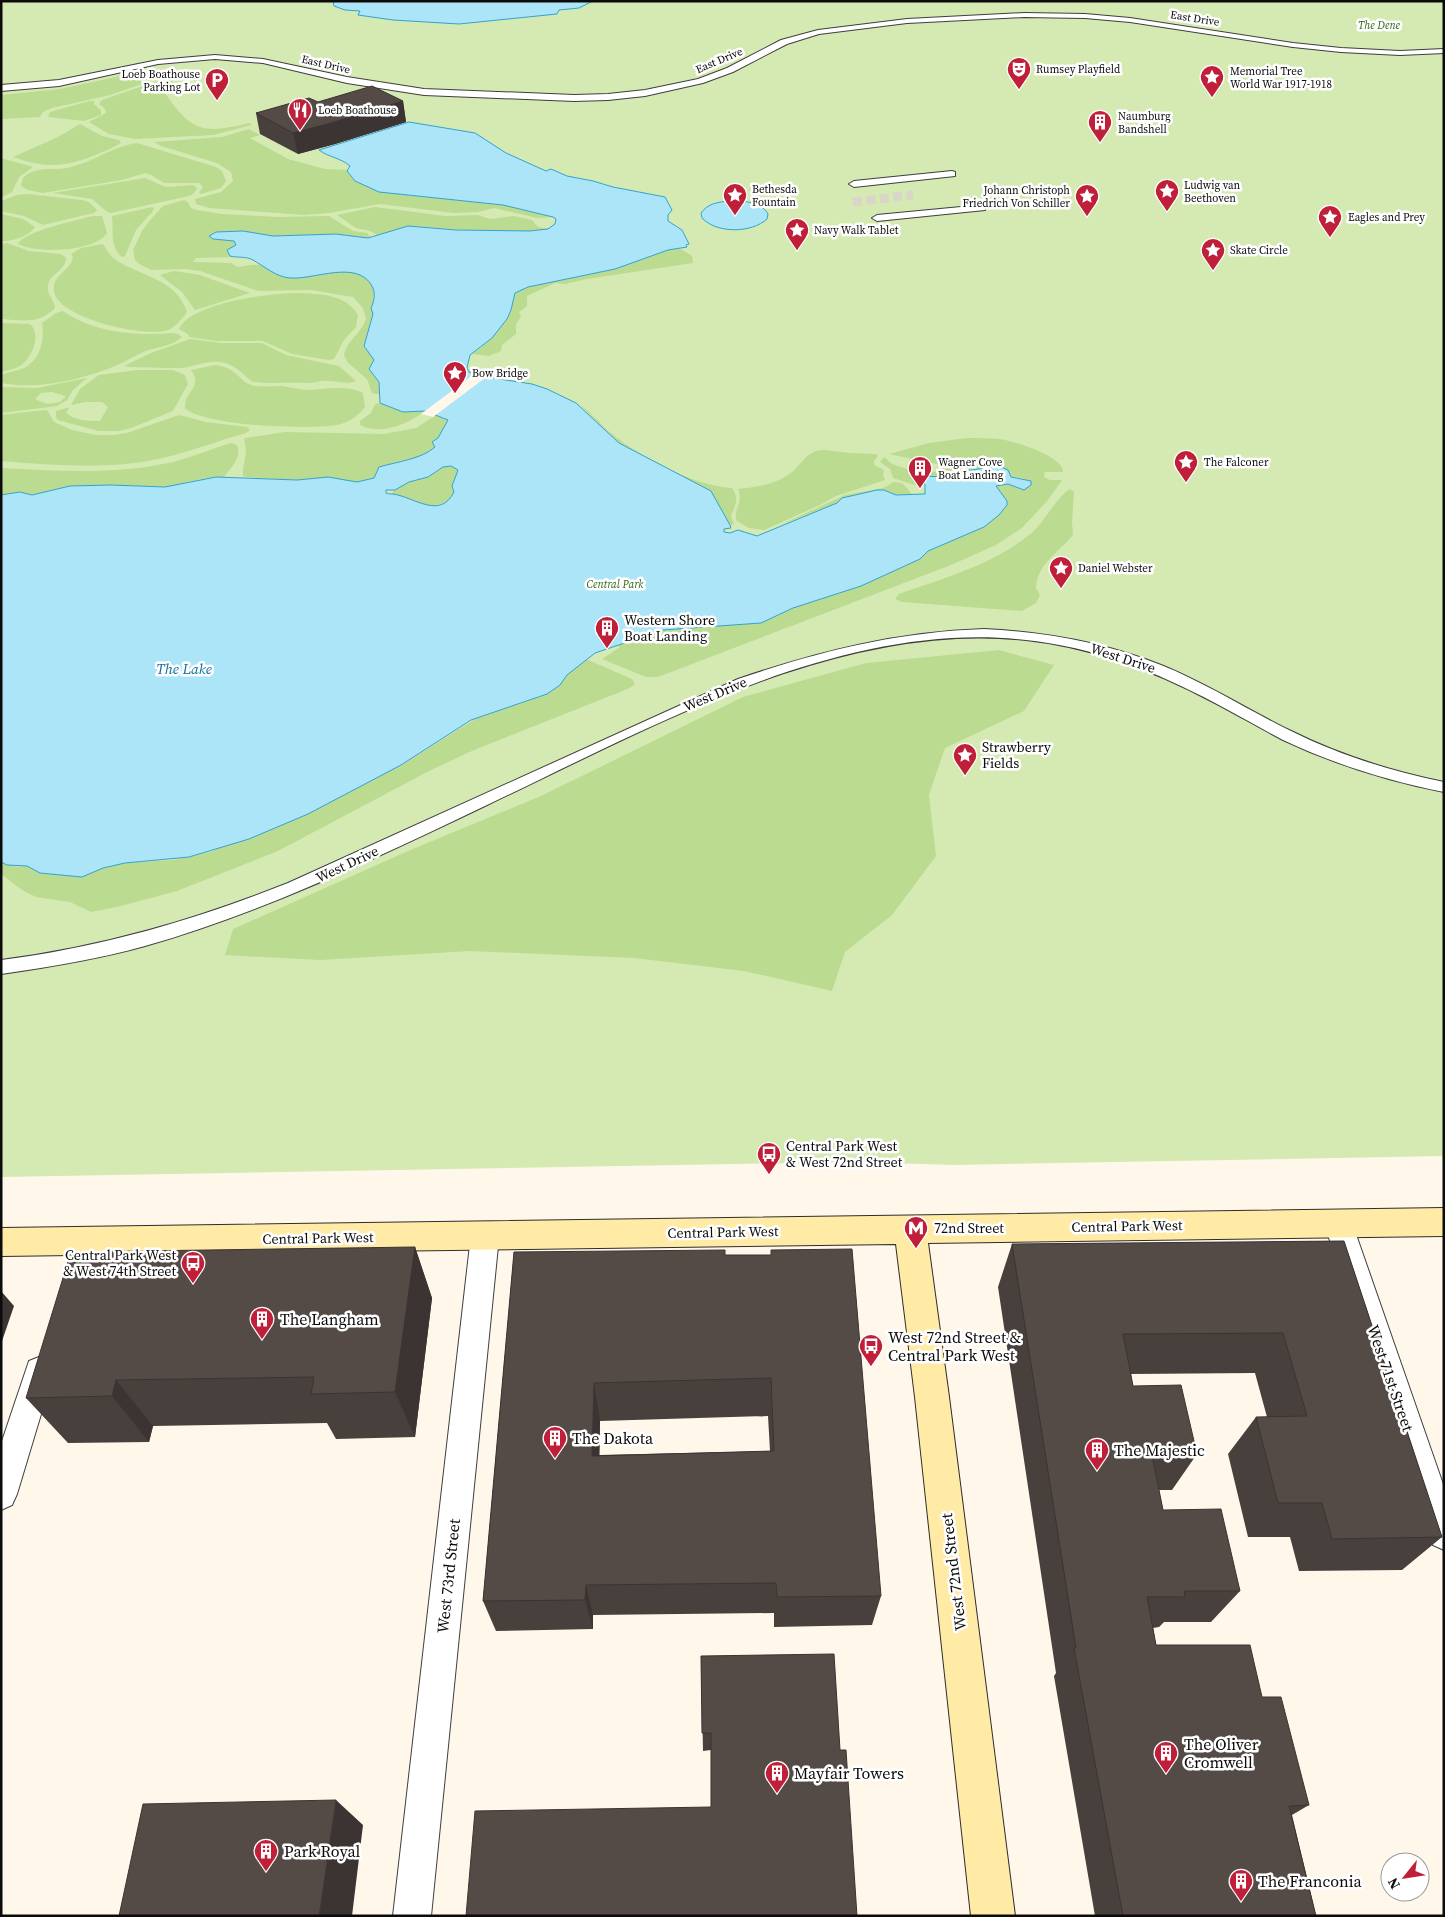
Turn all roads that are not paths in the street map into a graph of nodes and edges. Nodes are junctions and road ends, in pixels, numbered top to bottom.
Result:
1 (1444, 52) edge
2 (1, 88) edge
3 (952, 174) dead end
4 (854, 184) dead end
5 (982, 208) dead end
6 (877, 218) dead end
7 (1444, 787) edge
8 (1, 966) edge
9 (1444, 1222) edge
10 (1338, 1223) junction
11 (910, 1229) junction
12 (485, 1236) junction
13 (1, 1242) edge
14 (46, 1348) edge
15 (1, 1494) edge
16 (1444, 1534) edge
17 (412, 1916) edge
18 (993, 1916) edge

1 - 2 street, East Drive
3 - 4 street
5 - 6 street
7 - 8 street, West Drive
9 - 10 main road, Central Park West
10 - 11 main road, Central Park West
10 - 16 street, West 71st Street
11 - 12 main road, Central Park West
11 - 18 main road, West 72nd Street
12 - 13 main road, Central Park West
12 - 17 street, West 73rd Street
14 - 15 street

